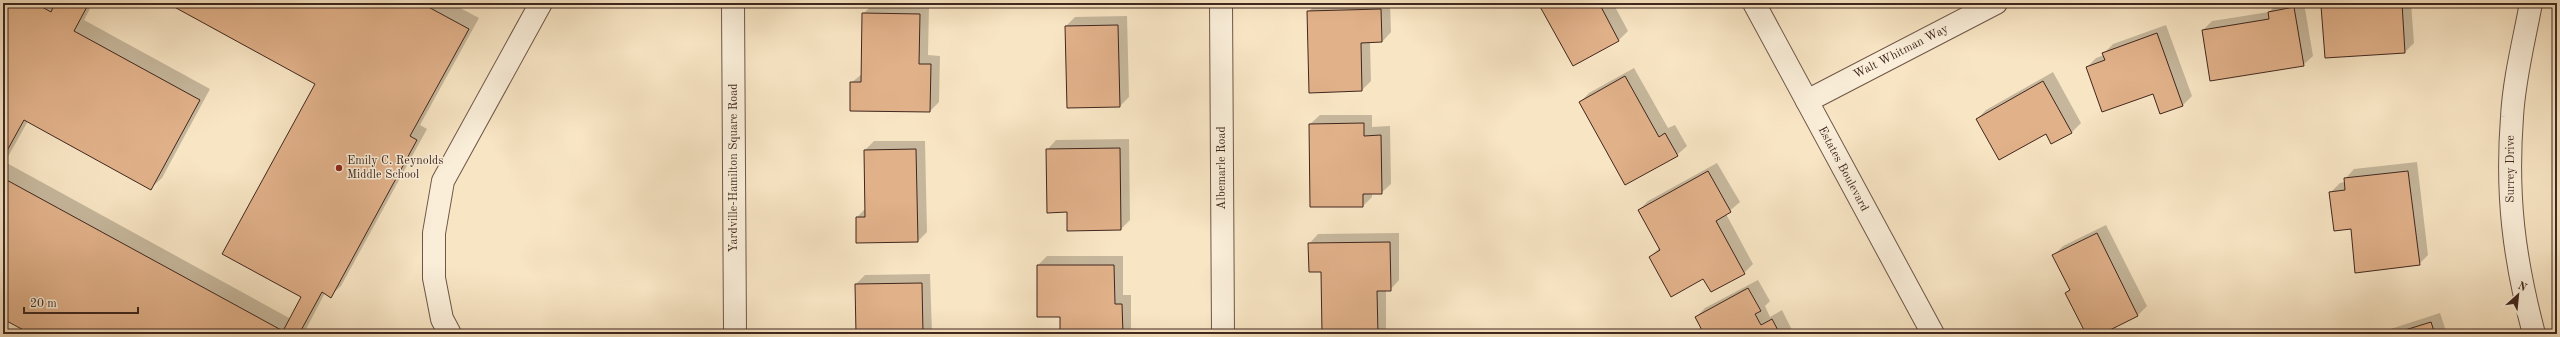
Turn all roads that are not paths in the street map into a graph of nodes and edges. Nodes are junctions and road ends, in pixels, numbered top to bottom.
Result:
1 (541, 3) edge
2 (733, 3) edge
3 (1221, 3) edge
4 (1754, 3) edge
5 (1996, 3) edge
6 (2531, 3) edge
7 (1807, 101) junction
8 (450, 334) edge
9 (735, 334) edge
10 (1223, 334) edge
11 (1933, 334) edge
12 (2534, 334) edge

1 - 8 street
2 - 9 street, Yardville-Hamilton Square Road
3 - 10 street, Albemarle Road
4 - 7 street, Estates Boulevard
5 - 7 street, Walt Whitman Way
6 - 12 street, Surrey Drive
7 - 11 street, Estates Boulevard

